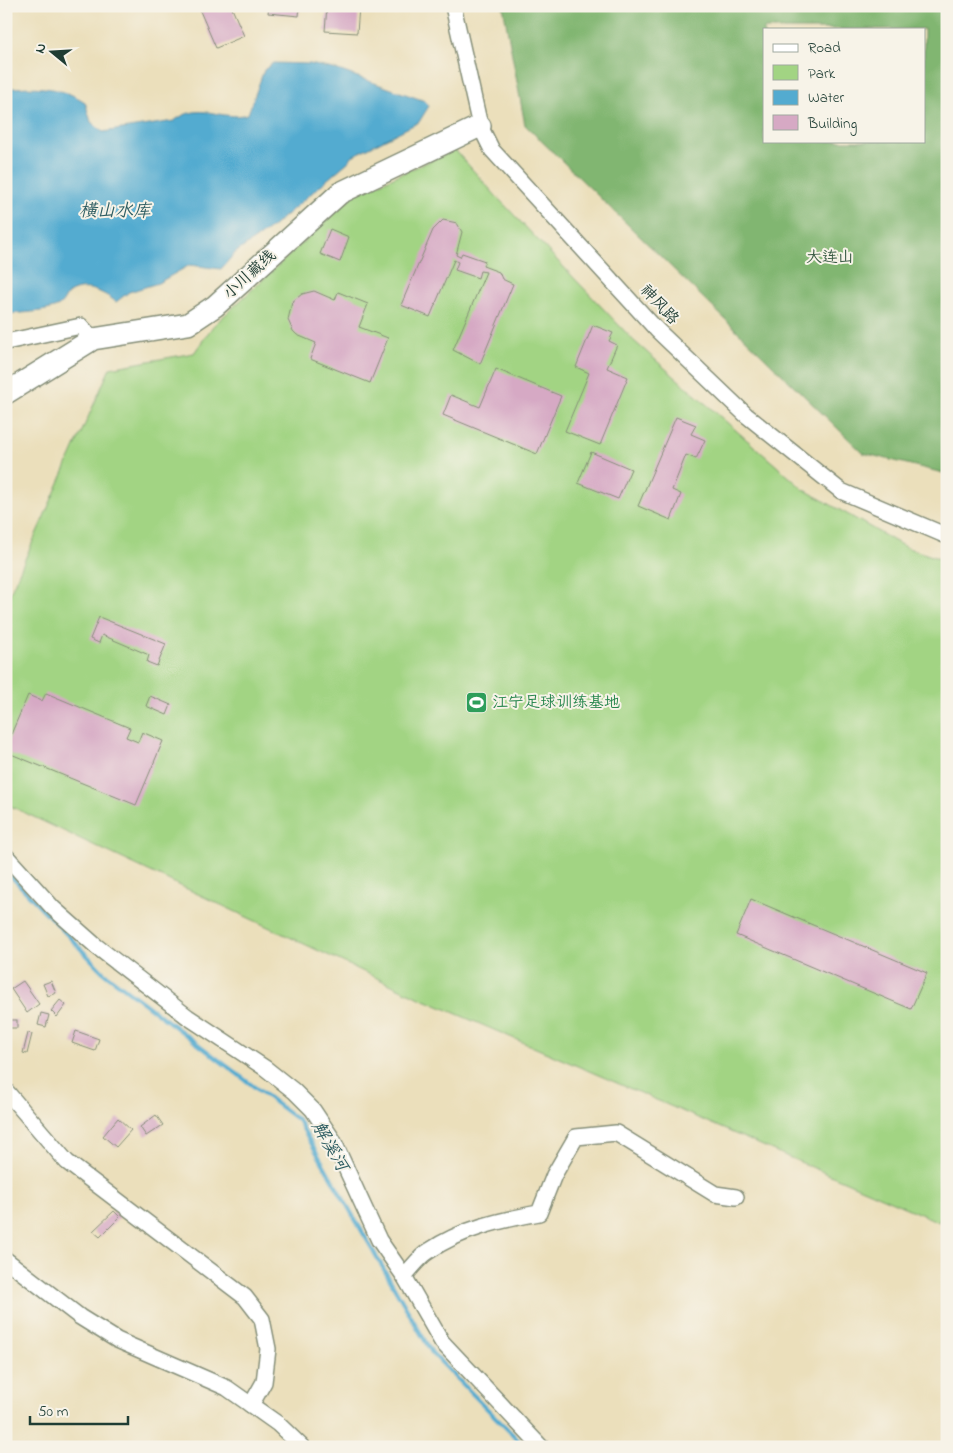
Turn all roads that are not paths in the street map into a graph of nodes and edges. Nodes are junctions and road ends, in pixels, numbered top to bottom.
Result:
1 (453, 6) edge
2 (480, 126) junction
3 (94, 339) junction
4 (6, 342) edge
5 (6, 393) edge
6 (947, 536) edge
7 (6, 856) edge
8 (6, 1091) edge
9 (736, 1198) dead end
10 (6, 1260) edge
11 (404, 1276) junction
12 (251, 1405) junction
13 (302, 1447) edge
14 (541, 1447) edge

1 - 2 street, 神风路
2 - 3 street, 小川藏线
2 - 6 street, 神风路
3 - 4 street
3 - 5 street, 小川藏线
7 - 11 street
8 - 12 street
9 - 11 street
10 - 12 street
11 - 14 street
12 - 13 street

